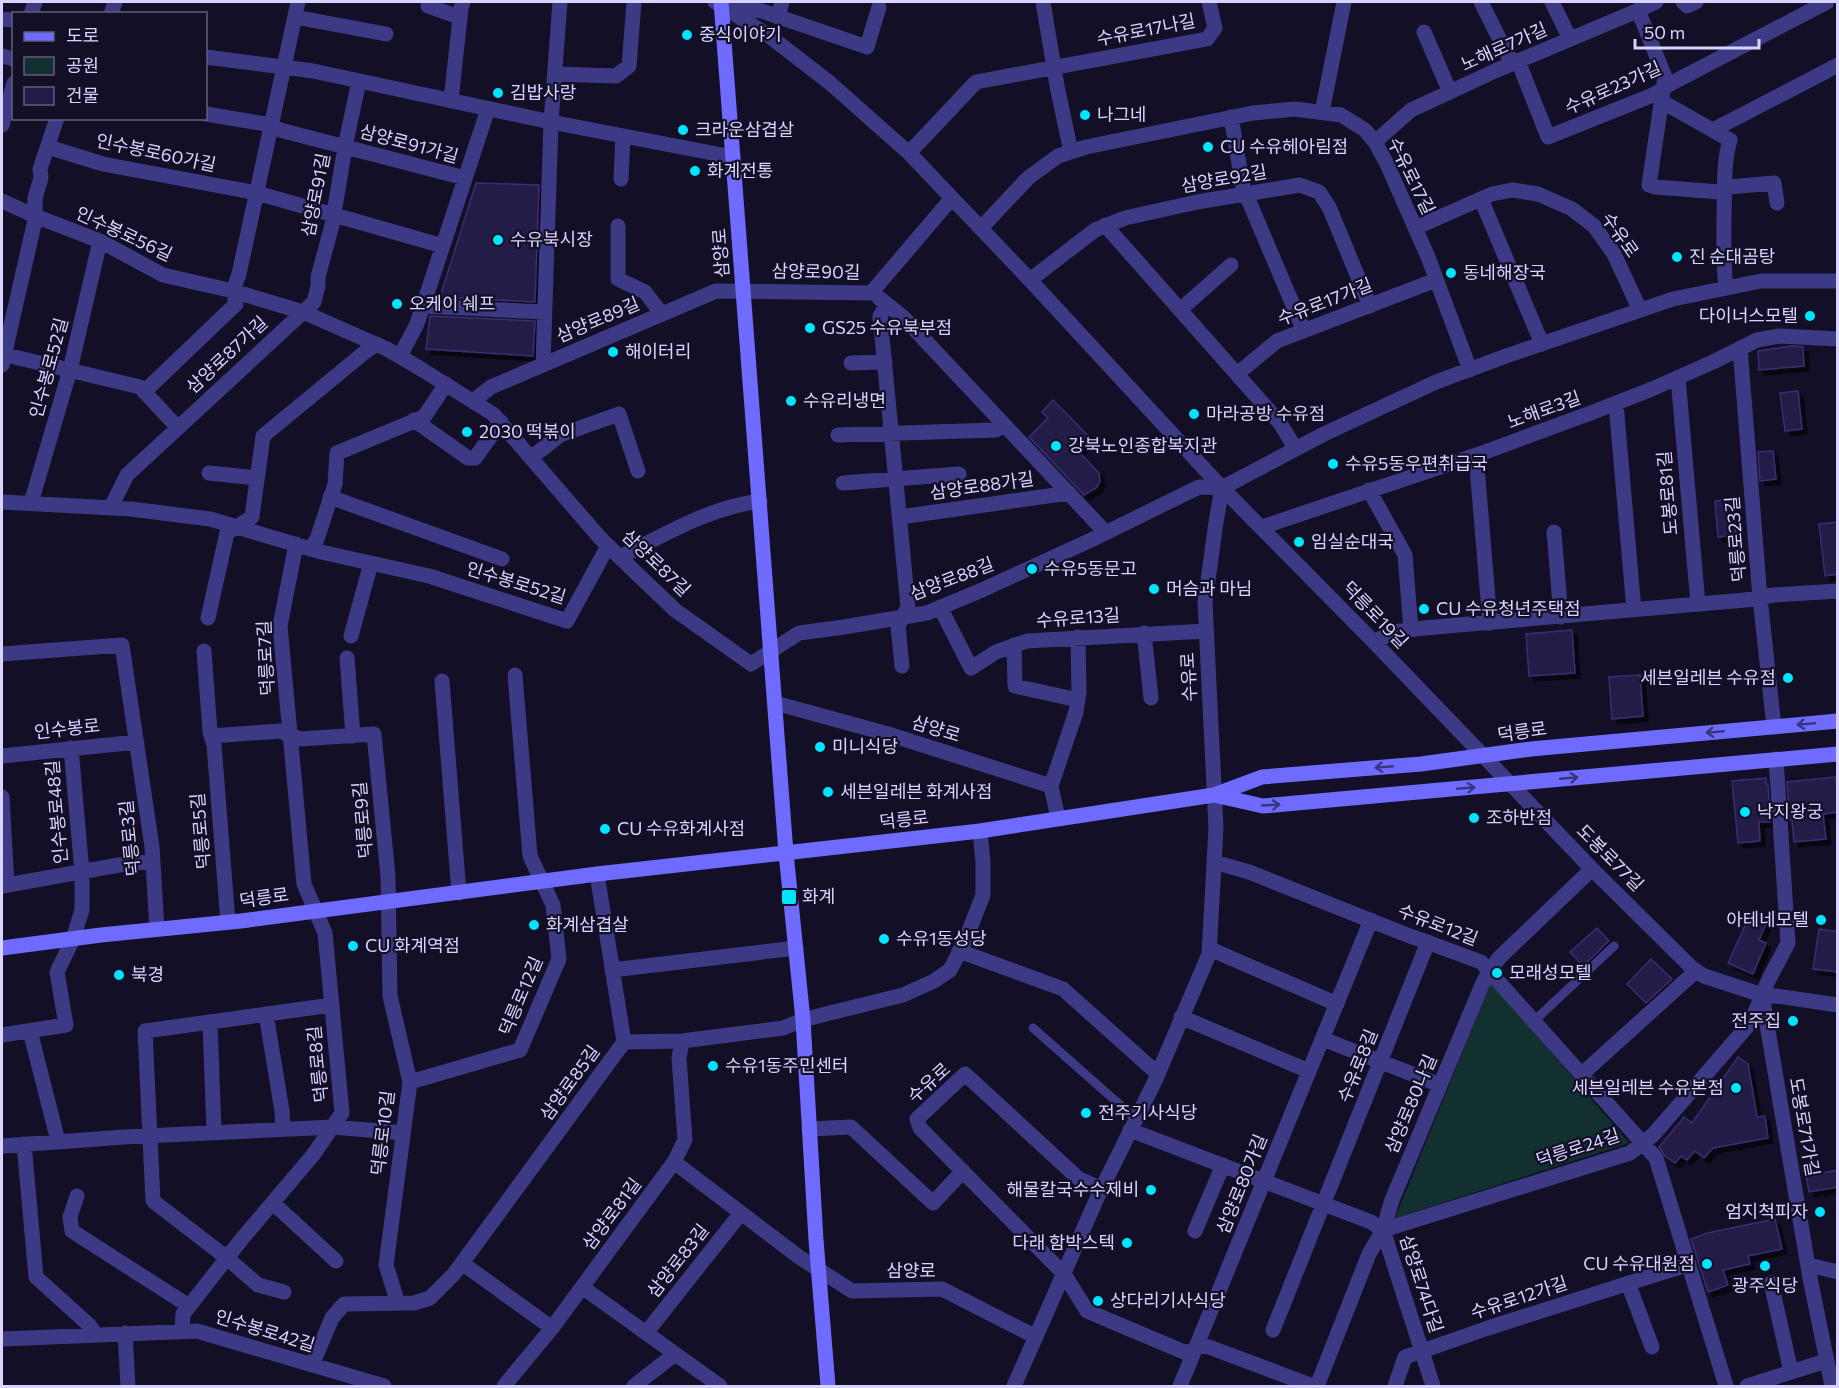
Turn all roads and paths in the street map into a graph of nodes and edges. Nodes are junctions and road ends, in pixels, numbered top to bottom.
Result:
1 (298, 2) edge
2 (463, 2) edge
3 (560, 2) edge
4 (634, 2) edge
5 (782, 2) edge
6 (1043, 2) edge
7 (1209, 2) edge
8 (1344, 2) edge
9 (1481, 2) edge
10 (1552, 2) edge
11 (1656, 2) edge
12 (1683, 2) edge
13 (1696, 2) edge
14 (1827, 2) edge
15 (720, 3) edge
16 (428, 6) dead end
17 (879, 7) dead end
18 (1638, 10) junction
19 (295, 17) junction
20 (459, 17) junction
21 (778, 17) junction
22 (1424, 32) dead end
23 (386, 34) dead end
24 (1570, 39) junction
25 (207, 57) edge
26 (1516, 62) junction
27 (1838, 65) edge
28 (285, 67) junction
29 (1054, 68) junction
30 (555, 74) junction
31 (359, 81) junction
32 (12, 90) edge
33 (1450, 92) junction
34 (1662, 95) junction
35 (451, 101) junction
36 (488, 109) junction
37 (1322, 112) junction
38 (207, 114) edge
39 (1231, 117) junction
40 (56, 120) edge
41 (551, 122) junction
42 (2, 125) edge
43 (272, 125) junction
44 (1713, 130) junction
45 (623, 136) junction
46 (1375, 142) junction
47 (48, 147) junction
48 (345, 147) junction
49 (1071, 152) junction
50 (909, 153) junction
51 (733, 157) junction
52 (465, 178) junction
53 (621, 179) dead end
54 (1725, 189) junction
55 (257, 193) junction
56 (1246, 194) junction
57 (952, 198) junction
58 (1481, 199) junction
59 (2, 201) edge
60 (1777, 203) dead end
61 (334, 214) junction
62 (35, 216) junction
63 (1105, 225) junction
64 (618, 226) dead end
65 (981, 228) junction
66 (1415, 228) junction
67 (100, 241) junction
68 (443, 246) junction
69 (1231, 265) dead end
70 (1030, 280) junction
71 (1436, 280) junction
72 (1838, 281) edge
73 (1726, 288) junction
74 (744, 290) junction
75 (233, 291) junction
76 (871, 292) junction
77 (887, 304) junction
78 (423, 306) junction
79 (1370, 306) junction
80 (1180, 310) junction
81 (1640, 310) junction
82 (303, 312) junction
83 (545, 312) junction
84 (662, 314) junction
85 (1304, 331) junction
86 (1838, 339) edge
87 (377, 344) junction
88 (1542, 344) junction
89 (1740, 348) junction
90 (400, 356) junction
91 (2, 358) edge
92 (885, 362) junction
93 (851, 363) dead end
94 (543, 365) junction
95 (70, 370) junction
96 (1470, 370) junction
97 (1237, 375) junction
98 (1678, 378) junction
99 (446, 384) junction
100 (144, 392) junction
101 (473, 401) junction
102 (1616, 404) junction
103 (414, 420) junction
104 (501, 422) junction
105 (1003, 424) junction
106 (178, 428) junction
107 (893, 432) junction
108 (838, 435) dead end
109 (1295, 448) junction
110 (1476, 455) junction
111 (532, 457) junction
112 (638, 471) dead end
113 (209, 473) dead end
114 (959, 474) dead end
115 (257, 478) junction
116 (897, 478) junction
117 (843, 483) dead end
118 (1222, 488) junction
119 (1370, 490) junction
120 (1069, 493) junction
121 (330, 497) junction
122 (760, 501) junction
123 (2, 502) edge
124 (31, 503) junction
125 (111, 507) junction
126 (900, 518) junction
127 (238, 527) junction
128 (1262, 527) junction
129 (1554, 532) dead end
130 (1106, 533) junction
131 (303, 546) junction
132 (608, 546) junction
133 (620, 557) junction
134 (502, 559) dead end
135 (371, 563) junction
136 (1838, 591) edge
137 (1760, 597) junction
138 (1698, 604) junction
139 (939, 607) junction
140 (1634, 610) junction
141 (903, 617) junction
142 (1562, 617) junction
143 (208, 618) dead end
144 (1490, 623) junction
145 (1411, 630) junction
146 (1206, 631) junction
147 (1144, 633) junction
148 (351, 636) dead end
149 (1078, 637) junction
150 (1374, 642) junction
151 (1014, 645) junction
152 (771, 650) junction
153 (204, 651) dead end
154 (2, 654) edge
155 (347, 658) dead end
156 (902, 666) dead end
157 (515, 675) dead end
158 (442, 681) dead end
159 (1151, 698) dead end
160 (1077, 700) junction
161 (775, 703) junction
162 (1838, 721) edge
163 (1774, 727) junction
164 (212, 736) junction
165 (291, 736) junction
166 (352, 736) junction
167 (137, 742) junction
168 (71, 748) junction
169 (1838, 754) edge
170 (2, 756) edge
171 (1484, 757) junction
172 (1776, 759) junction
173 (1498, 771) joint
174 (1510, 784) junction
175 (1052, 786) junction
176 (1214, 795) junction
177 (2, 797) edge
178 (1058, 818) junction
179 (980, 831) junction
180 (786, 853) junction
181 (153, 861) junction
182 (1214, 862) junction
183 (1592, 869) junction
184 (82, 872) junction
185 (597, 874) junction
186 (542, 882) junction
187 (4, 885) edge
188 (459, 893) junction
189 (387, 902) junction
190 (316, 911) junction
191 (1371, 920) junction
192 (228, 922) junction
193 (157, 929) junction
194 (73, 939) junction
195 (1428, 942) junction
196 (1614, 946) dead end
197 (2, 948) edge
198 (796, 948) junction
199 (1210, 949) junction
200 (959, 951) junction
201 (612, 970) junction
202 (1489, 971) junction
203 (1696, 971) junction
204 (1762, 995) junction
205 (1337, 1004) junction
206 (332, 1005) junction
207 (1838, 1005) edge
208 (266, 1014) junction
209 (1181, 1017) junction
210 (803, 1020) junction
211 (1534, 1021) junction
212 (210, 1023) junction
213 (1033, 1028) dead end
214 (30, 1031) junction
215 (2, 1035) edge
216 (1323, 1039) junction
217 (682, 1041) junction
218 (624, 1042) junction
219 (1380, 1061) junction
220 (1309, 1071) junction
221 (1158, 1074) junction
222 (1581, 1075) junction
223 (410, 1082) junction
224 (1440, 1085) junction
225 (1133, 1125) junction
226 (333, 1127) junction
227 (283, 1129) junction
228 (809, 1129) junction
229 (214, 1132) junction
230 (403, 1133) junction
231 (149, 1135) junction
232 (58, 1142) junction
233 (24, 1144) junction
234 (1642, 1144) junction
235 (2, 1146) edge
236 (674, 1162) junction
237 (1222, 1165) junction
238 (963, 1172) junction
239 (1264, 1181) junction
240 (1102, 1189) junction
241 (77, 1196) dead end
242 (273, 1203) junction
243 (1323, 1204) junction
244 (741, 1213) junction
245 (1383, 1230) junction
246 (1194, 1231) dead end
247 (227, 1258) junction
248 (336, 1261) dead end
249 (462, 1263) junction
250 (1689, 1264) junction
251 (1808, 1265) junction
252 (818, 1268) junction
253 (1838, 1272) edge
254 (1064, 1274) junction
255 (1628, 1283) junction
256 (1771, 1283) dead end
257 (582, 1287) junction
258 (284, 1292) dead end
259 (396, 1297) dead end
260 (189, 1306) junction
261 (552, 1328) junction
262 (1273, 1330) dead end
263 (182, 1332) junction
264 (125, 1333) junction
265 (646, 1333) junction
266 (96, 1335) junction
267 (1036, 1337) junction
268 (2, 1339) edge
269 (1652, 1347) dead end
270 (1196, 1348) junction
271 (1422, 1351) junction
272 (675, 1354) junction
273 (1826, 1361) junction
274 (312, 1365) junction
275 (1791, 1372) junction
276 (715, 1385) edge
277 (128, 1386) edge
278 (384, 1386) edge
279 (504, 1386) edge
280 (633, 1386) edge
281 (828, 1386) edge
282 (1014, 1386) edge
283 (1180, 1386) edge
284 (1315, 1386) edge
285 (1395, 1386) edge
286 (1433, 1386) edge
287 (1726, 1386) edge
288 (1747, 1386) edge
289 (1832, 1386) edge

1 - 19 street
2 - 20 street
3 - 30 street
4 - 30 street
5 - 21 street
6 - 29 street
7 - 29 street, 수유로17나길
8 - 37 street
9 - 26 street, 수유로23가길
10 - 24 street
11 - 18 street, 노해로7가길
12 - 13 street
14 - 34 street, 수유로23가길
15 - 21 street
15 - 50 street
15 - 51 main road, 삼양로
16 - 20 street
17 - 21 street
18 - 24 street, 노해로7가길
18 - 34 street
19 - 23 street
19 - 28 street
20 - 35 street
22 - 33 street
24 - 26 street, 노해로7가길
25 - 28 street
26 - 33 street, 노해로7가길
26 - 34 street, 수유로23가길
27 - 44 street
28 - 31 street
28 - 43 street
29 - 49 street
29 - 50 street
30 - 41 street
31 - 35 street
31 - 48 street, 삼양로91길
32 - 42 street
33 - 46 street, 노해로7가길
34 - 44 street
34 - 54 street
35 - 36 street
36 - 41 street
36 - 52 street, 삼양로91가길
37 - 39 street, 수유로17길
37 - 46 street, 수유로17길
38 - 43 street
39 - 49 street, 수유로17길
39 - 56 street
40 - 47 street
41 - 45 street
41 - 83 street
43 - 48 street
43 - 55 street
44 - 54 street
45 - 51 street
45 - 53 street
46 - 66 street, 수유로17길
47 - 55 street, 인수봉로60가길
47 - 62 street
48 - 52 street, 삼양로91가길
48 - 61 street, 삼양로91길
49 - 65 street, 수유로17길
50 - 57 street
51 - 74 main road, 삼양로
52 - 68 street, 삼양로91가길
54 - 60 street
54 - 73 street
55 - 61 street, 인수봉로60가길
55 - 75 street
56 - 63 street, 삼양로92길
56 - 79 street, 삼양로92길
56 - 85 street
57 - 65 street
57 - 76 street, 삼양로90길
58 - 66 street, 수유로
58 - 81 street, 수유로
58 - 88 street
59 - 62 street, 인수봉로56길
61 - 68 street
61 - 82 street, 삼양로91길
62 - 67 street, 인수봉로56길
62 - 91 street
63 - 70 street, 삼양로92길
63 - 80 street
64 - 84 street
65 - 70 street
66 - 71 street, 수유로17길
67 - 75 street, 인수봉로56길
67 - 95 street, 인수봉로52길
68 - 78 street, 삼양로91가길
69 - 80 street
70 - 118 street
71 - 79 street, 수유로17가길
71 - 96 street, 수유로17길
72 - 73 street
73 - 81 street
74 - 76 street, 삼양로90길
74 - 84 street, 삼양로89길
74 - 122 main road, 삼양로
75 - 82 street, 삼양로87길
75 - 100 street
76 - 77 street
77 - 92 street
77 - 105 street
78 - 83 street
78 - 90 street, 삼양로91가길
79 - 85 street, 수유로17가길
80 - 97 street
81 - 88 street
82 - 87 street, 삼양로87길
82 - 106 street, 삼양로87가길
83 - 94 street
84 - 94 street, 삼양로89길
85 - 97 street, 수유로17가길
86 - 89 street, 노해로3길
87 - 90 street, 삼양로87길
87 - 115 street
88 - 96 street
89 - 98 street, 노해로3길
89 - 137 street, 덕릉로23길
90 - 99 street, 삼양로87길
91 - 95 street
92 - 93 street
92 - 107 street
94 - 101 street, 삼양로89길
95 - 100 street
95 - 124 street, 인수봉로52길
96 - 109 street
97 - 109 street
98 - 102 street, 노해로3길
98 - 138 street, 도봉로81길
99 - 101 street, 삼양로87길
99 - 103 street
100 - 106 street
101 - 104 street, 삼양로87길
102 - 110 street, 노해로3길
102 - 140 street
103 - 104 street
103 - 121 street
104 - 111 street, 삼양로87길
105 - 107 street
105 - 120 street
106 - 125 street, 삼양로87가길
107 - 108 street
107 - 116 street
109 - 118 street
110 - 119 street, 노해로3길
110 - 144 street
111 - 112 street
111 - 132 street, 삼양로87길
113 - 115 street
114 - 116 street, 삼양로88가길
115 - 127 street
116 - 117 street, 삼양로88가길
116 - 126 street
118 - 128 street, 덕릉로19길
118 - 130 street, 삼양로88길
118 - 146 street, 수유로
119 - 128 street, 노해로3길
119 - 145 street
120 - 126 street, 삼양로88가길
120 - 130 street
121 - 131 street
121 - 134 street
122 - 133 street
122 - 152 main road, 삼양로
123 - 124 street, 인수봉로52길
124 - 125 street, 인수봉로52길
125 - 127 street, 인수봉로52길
126 - 141 street
127 - 131 street, 인수봉로52길
127 - 143 street
128 - 150 street, 덕릉로19길
129 - 142 street
130 - 139 street, 삼양로88길
131 - 135 street, 인수봉로52길
131 - 165 street, 덕릉로7길
132 - 133 street, 삼양로87길
132 - 135 street, 인수봉로52길
133 - 152 street, 삼양로87길
135 - 148 street
136 - 137 street
137 - 138 street
137 - 163 street, 덕릉로23길
138 - 140 street
139 - 141 street, 삼양로88길
139 - 151 street, 수유로13길
140 - 142 street
141 - 152 street, 삼양로88길
141 - 156 street
142 - 144 street
144 - 145 street
145 - 150 street
146 - 147 street, 수유로13길
146 - 176 street, 수유로
147 - 149 street, 수유로13길
147 - 159 street, 수유로13길
149 - 151 street, 수유로13길
149 - 160 street
150 - 171 street, 덕릉로19길
151 - 160 street, 수유로13길
152 - 161 main road, 삼양로
153 - 164 street, 덕릉로5길
154 - 167 street, 덕릉로3길
155 - 166 street
157 - 186 street
158 - 188 street
160 - 175 street
161 - 175 street, 삼양로
161 - 180 main road, 삼양로
162 -> 163 main road, 덕릉로
163 -> 171 main road, 덕릉로
164 - 165 street
164 - 192 street, 덕릉로5길
165 - 166 street
165 - 190 street, 덕릉로7길
166 - 189 street, 덕릉로9길
167 - 168 street, 인수봉로
167 - 181 street, 덕릉로3길
168 - 170 street, 인수봉로
168 - 184 street, 인수봉로48길
169 - 172 main road, 덕릉로
171 - 173 street, 덕릉로19길
171 -> 176 main road, 덕릉로
174 -> 172 main road, 덕릉로
172 - 204 street, 덕릉로24길
173 - 174 street, 도봉로77길
176 -> 174 main road, 덕릉로
174 - 183 street, 도봉로77길
175 - 178 street
176 - 178 main road, 덕릉로
176 - 182 street, 수유로
177 - 187 street, 인수봉로48길
178 - 179 main road, 덕릉로
179 - 180 main road, 덕릉로
179 - 200 street
180 - 185 main road, 덕릉로
180 - 198 main road, 삼양로
181 - 184 street, 인수봉로48길
181 - 193 street, 덕릉로3길
182 - 191 street, 수유로12길
182 - 199 street, 수유로
183 - 202 street, 삼양로80나길
183 - 203 street, 도봉로77길
184 - 187 street, 인수봉로48길
184 - 194 street
185 - 186 main road, 덕릉로
185 - 201 street
186 - 188 main road, 덕릉로
186 - 223 street, 덕릉로12길
188 - 189 main road, 덕릉로
189 - 190 main road, 덕릉로
189 - 223 street, 덕릉로10길
190 - 192 main road, 덕릉로
190 - 206 street, 덕릉로8길
191 - 195 street, 수유로12길
191 - 205 street, 삼양로80가길
192 - 193 main road, 덕릉로
193 - 194 main road, 덕릉로
194 - 197 main road, 덕릉로
194 - 214 street
195 - 202 street, 수유로12길
195 - 219 street, 수유로8길
196 - 211 lane
198 - 201 street
198 - 210 main road, 삼양로
199 - 205 street
199 - 209 street, 수유로
200 - 210 street
200 - 221 street
201 - 218 street
202 - 211 street, 수유로12길
202 - 224 street, 삼양로80나길
203 - 204 street, 도봉로77길
203 - 222 street
204 - 207 street, 도봉로77길
204 - 234 street, 덕릉로24길
204 - 251 street, 도봉로71가길
205 - 216 street, 삼양로80가길
206 - 208 street, 덕릉로8길
206 - 226 street, 덕릉로8길
208 - 212 street, 덕릉로8길
208 - 227 street
209 - 220 street
209 - 221 street, 수유로
210 - 217 street, 삼양로85길
210 - 228 main road, 삼양로
211 - 222 street, 수유로12길
212 - 229 street
212 - 231 street, 덕릉로8길
213 - 225 lane
214 - 215 street
214 - 232 street
216 - 219 street
216 - 220 street, 삼양로80가길
217 - 218 street, 삼양로85길
217 - 236 street, 삼양로81길
218 - 249 street, 삼양로85길
219 - 224 street
219 - 243 street, 수유로8길
220 - 239 street, 삼양로80가길
221 - 225 street, 수유로
222 - 234 street, 수유로12길
223 - 230 street, 덕릉로10길
224 - 245 street, 삼양로80나길
225 - 237 street
225 - 240 street, 수유로
226 - 227 street
226 - 230 street
226 - 242 street, 덕릉로8길
227 - 229 street
228 - 238 street
228 - 252 main road, 삼양로
229 - 231 street
230 - 259 street, 덕릉로10길
231 - 232 street
231 - 247 street
232 - 233 street
233 - 235 street
233 - 266 street
234 - 245 street, 덕릉로24길
234 - 250 street, 수유로12길
236 - 244 street, 삼양로
236 - 257 street, 삼양로81길
237 - 239 street
237 - 246 street
238 - 240 street, 수유로
238 - 254 street, 수유로
239 - 243 street
239 - 270 street, 삼양로80가길
240 - 254 street, 수유로
241 - 260 street
242 - 247 street, 덕릉로8길
242 - 248 street
243 - 245 street
243 - 262 street, 수유로8길
244 - 252 street, 삼양로
244 - 265 street, 삼양로83길
245 - 271 street, 삼양로74다길
245 - 284 street, 삼양로80나길
247 - 258 street
247 - 260 street, 덕릉로8길
249 - 261 street
249 - 274 street, 삼양로85길
250 - 255 street, 수유로12가길
250 - 287 street, 수유로12길
251 - 253 street
251 - 273 street, 도봉로71가길
252 - 267 street, 삼양로
252 - 281 main road, 삼양로
254 - 267 street, 수유로
254 - 270 street, 수유로
255 - 269 street
255 - 271 street, 수유로12가길
256 - 275 street
257 - 261 street, 삼양로81길
257 - 265 street
260 - 263 street, 덕릉로8길
261 - 279 street, 삼양로81길
263 - 264 street, 인수봉로42길
263 - 274 street, 인수봉로42길
264 - 266 street, 인수봉로42길
264 - 277 street
265 - 272 street
266 - 268 street, 인수봉로42길
267 - 282 street, 수유로
270 - 283 street, 삼양로80가길
270 - 284 street
271 - 285 street, 삼양로74다길
271 - 286 street, 삼양로74다길
272 - 276 street
272 - 280 street
273 - 275 street
273 - 289 street, 도봉로71가길
274 - 278 street, 인수봉로42길
275 - 288 street

